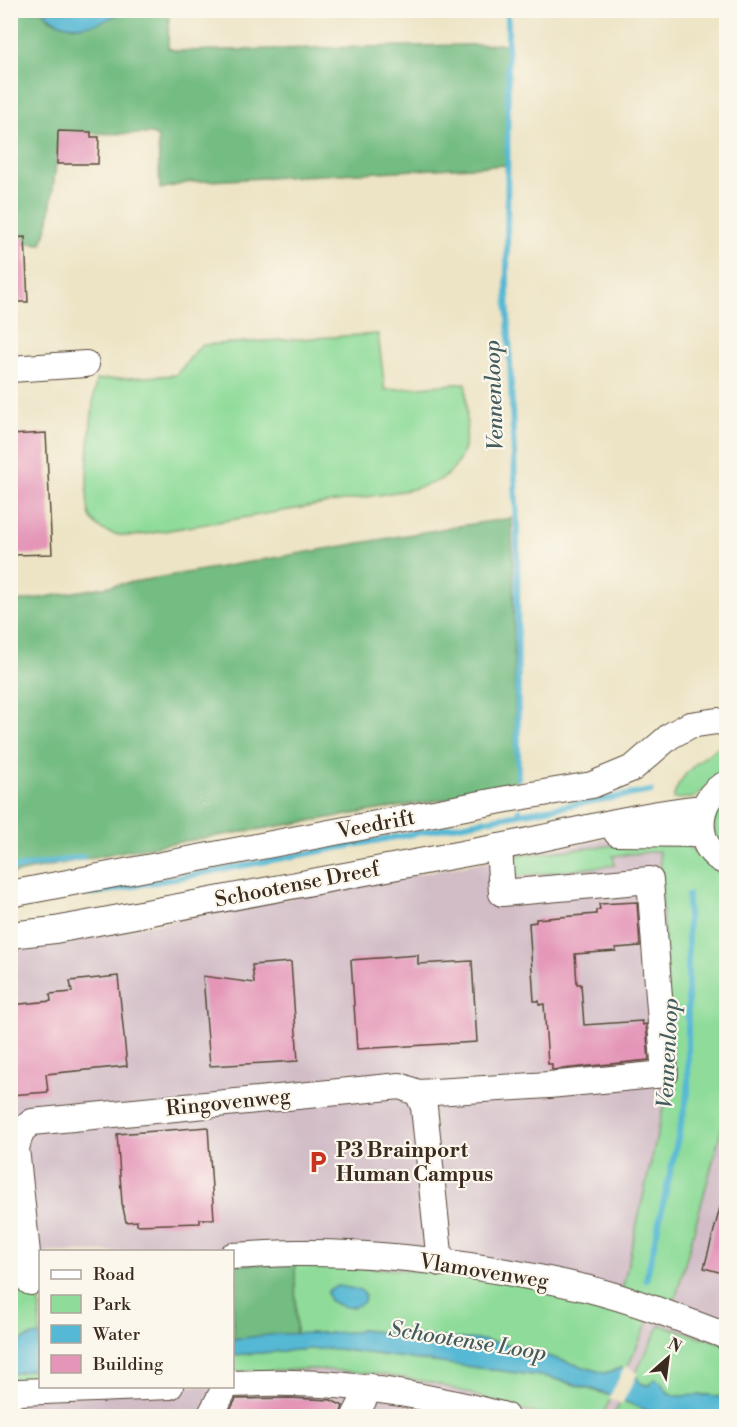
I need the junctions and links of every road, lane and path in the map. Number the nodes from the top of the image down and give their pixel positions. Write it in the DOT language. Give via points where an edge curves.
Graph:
graph roads {
  1 [pos="86,364"];
  2 [pos="10,369"];
  3 [pos="726,723"];
  4 [pos="726,784"];
  5 [pos="704,808"];
  6 [pos="584,830"];
  7 [pos="702,834"];
  8 [pos="499,847"];
  9 [pos="726,862"];
  10 [pos="10,894"];
  11 [pos="10,935"];
  12 [pos="418,1093"];
  13 [pos="234,1256"];
  14 [pos="440,1263"];
  15 [pos="27,1282"];
  16 [pos="726,1336"];
  17 [pos="234,1384"];
  18 [pos="370,1387"];
  19 [pos="120,1388"];
  20 [pos="225,1388"];
  21 [pos="10,1396"];
  22 [pos="210,1416"];
  23 [pos="355,1416"];
  24 [pos="504,1416"];
  1 -- 2 [label="street"];
  3 -- 10 [label="street, Veedrift" via="690,725 670,736 633,768 592,785"];
  4 -- 5 [label="street"];
  5 -- 6 [label="street, Schootense Dreef" via="623,819"];
  5 -- 7 [label="street"];
  6 -- 7 [label="street, Schootense Dreef"];
  6 -- 8 [label="street, Schootense Dreef"];
  7 -- 9 [label="street" via="710,849"];
  8 -- 11 [label="street, Schootense Dreef" via="56,930"];
  8 -- 12 [label="street, Ringovenweg" via="502,893 650,880 665,1074"];
  12 -- 14 [label="street" via="424,1107"];
  12 -- 15 [label="street, Ringovenweg" via="400,1086 32,1122 21,1131 16,1148"];
  13 -- 14 [label="street, Vlamovenweg" via="296,1253"];
  14 -- 16 [label="street, Vlamovenweg" via="591,1290 659,1310"];
  17 -- 18 [label="street"];
  18 -- 23 [label="street"];
  18 -- 24 [label="street"];
  19 -- 21 [label="street" via="19,1392"];
  20 -- 22 [label="street"];
}
